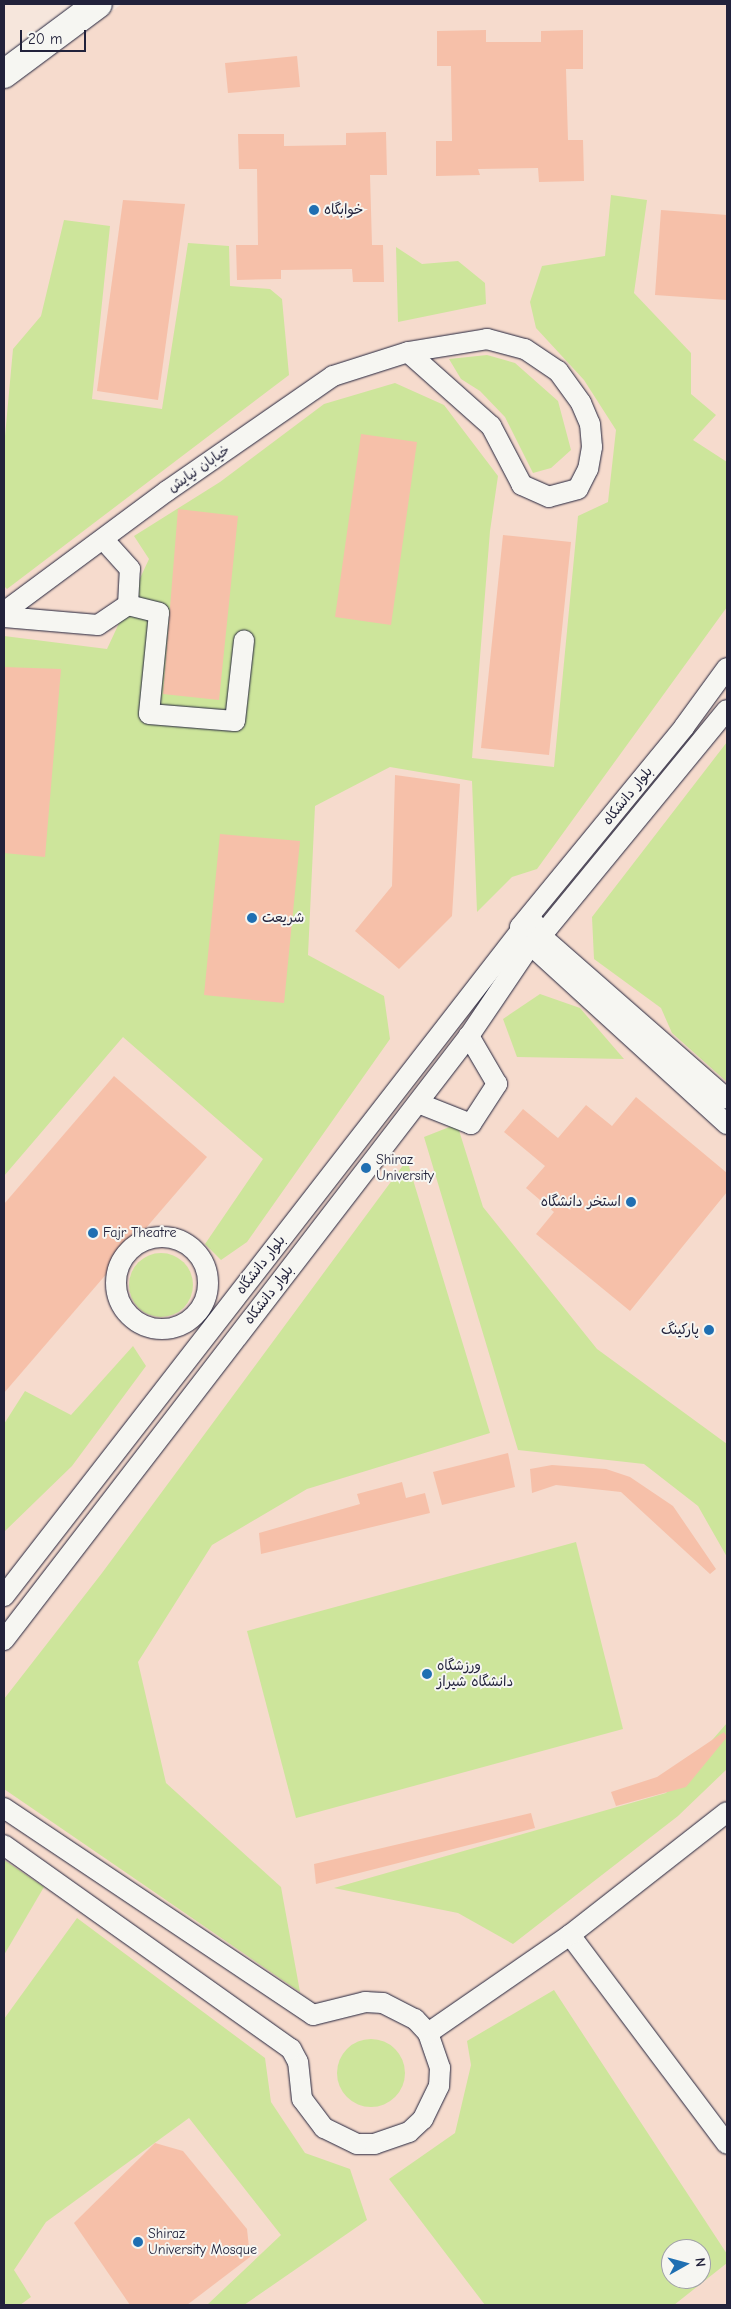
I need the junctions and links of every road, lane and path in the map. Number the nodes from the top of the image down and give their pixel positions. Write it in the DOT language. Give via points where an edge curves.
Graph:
graph roads {
  1 [pos="98,4"];
  2 [pos="4,74"];
  3 [pos="408,352"];
  4 [pos="103,539"];
  5 [pos="128,605"];
  6 [pos="4,612"];
  7 [pos="4,617"];
  8 [pos="244,641"];
  9 [pos="727,668"];
  10 [pos="727,710"];
  11 [pos="531,937"];
  12 [pos="602,1000"];
  13 [pos="469,1036"];
  14 [pos="727,1099"];
  15 [pos="418,1103"];
  16 [pos="727,1124"];
  17 [pos="132,1319"];
  18 [pos="4,1596"];
  19 [pos="4,1640"];
  20 [pos="4,1808"];
  21 [pos="727,1812"];
  22 [pos="4,1845"];
  23 [pos="570,1935"];
  24 [pos="428,2033"];
  25 [pos="727,2144"];
  1 -- 2 [label="street"];
  3 -- 3 [label="street, خیابان نیایش" via="491,426 522,484 549,497 578,489 588,469 592,447 590,424 581,403 558,372 525,349 486,339"];
  3 -- 4 [label="street, خیابان نیایش" via="333,376"];
  4 -- 5 [label="street" via="130,569"];
  4 -- 6 [label="street, خیابان نیایش"];
  5 -- 7 [label="street" via="98,625"];
  5 -- 8 [label="street" via="159,613 149,714 235,721"];
  9 -- 11 [label="street, بلوار دانشکاه"];
  10 -- 11 [label="street, بلوار دانشکاه"];
  11 -- 12 [label="street"];
  11 -- 13 [label="street, بلوار دانشکاه"];
  11 -- 18 [label="street, بلوار دانشگاه"];
  12 -- 14 [label="street"];
  12 -- 16 [label="street"];
  13 -- 15 [label="street, بلوار دانشکاه"];
  13 -- 15 [label="street" via="497,1084 471,1124"];
  15 -- 19 [label="street, بلوار دانشکاه"];
  17 -- 17 [label="street" via="144,1326 166,1329 186,1323 197,1314 208,1284 206,1268 186,1243 154,1237 139,1242 126,1253 119,1266 116,1287 122,1308"];
  20 -- 24 [label="street" via="313,2015 364,2002 383,2003 415,2019"];
  21 -- 23 [label="street"];
  22 -- 24 [label="street" via="291,2049 298,2062 302,2099 311,2115 339,2138 375,2144 409,2132 433,2104 440,2068"];
  23 -- 24 [label="street"];
  23 -- 25 [label="street"];
}
